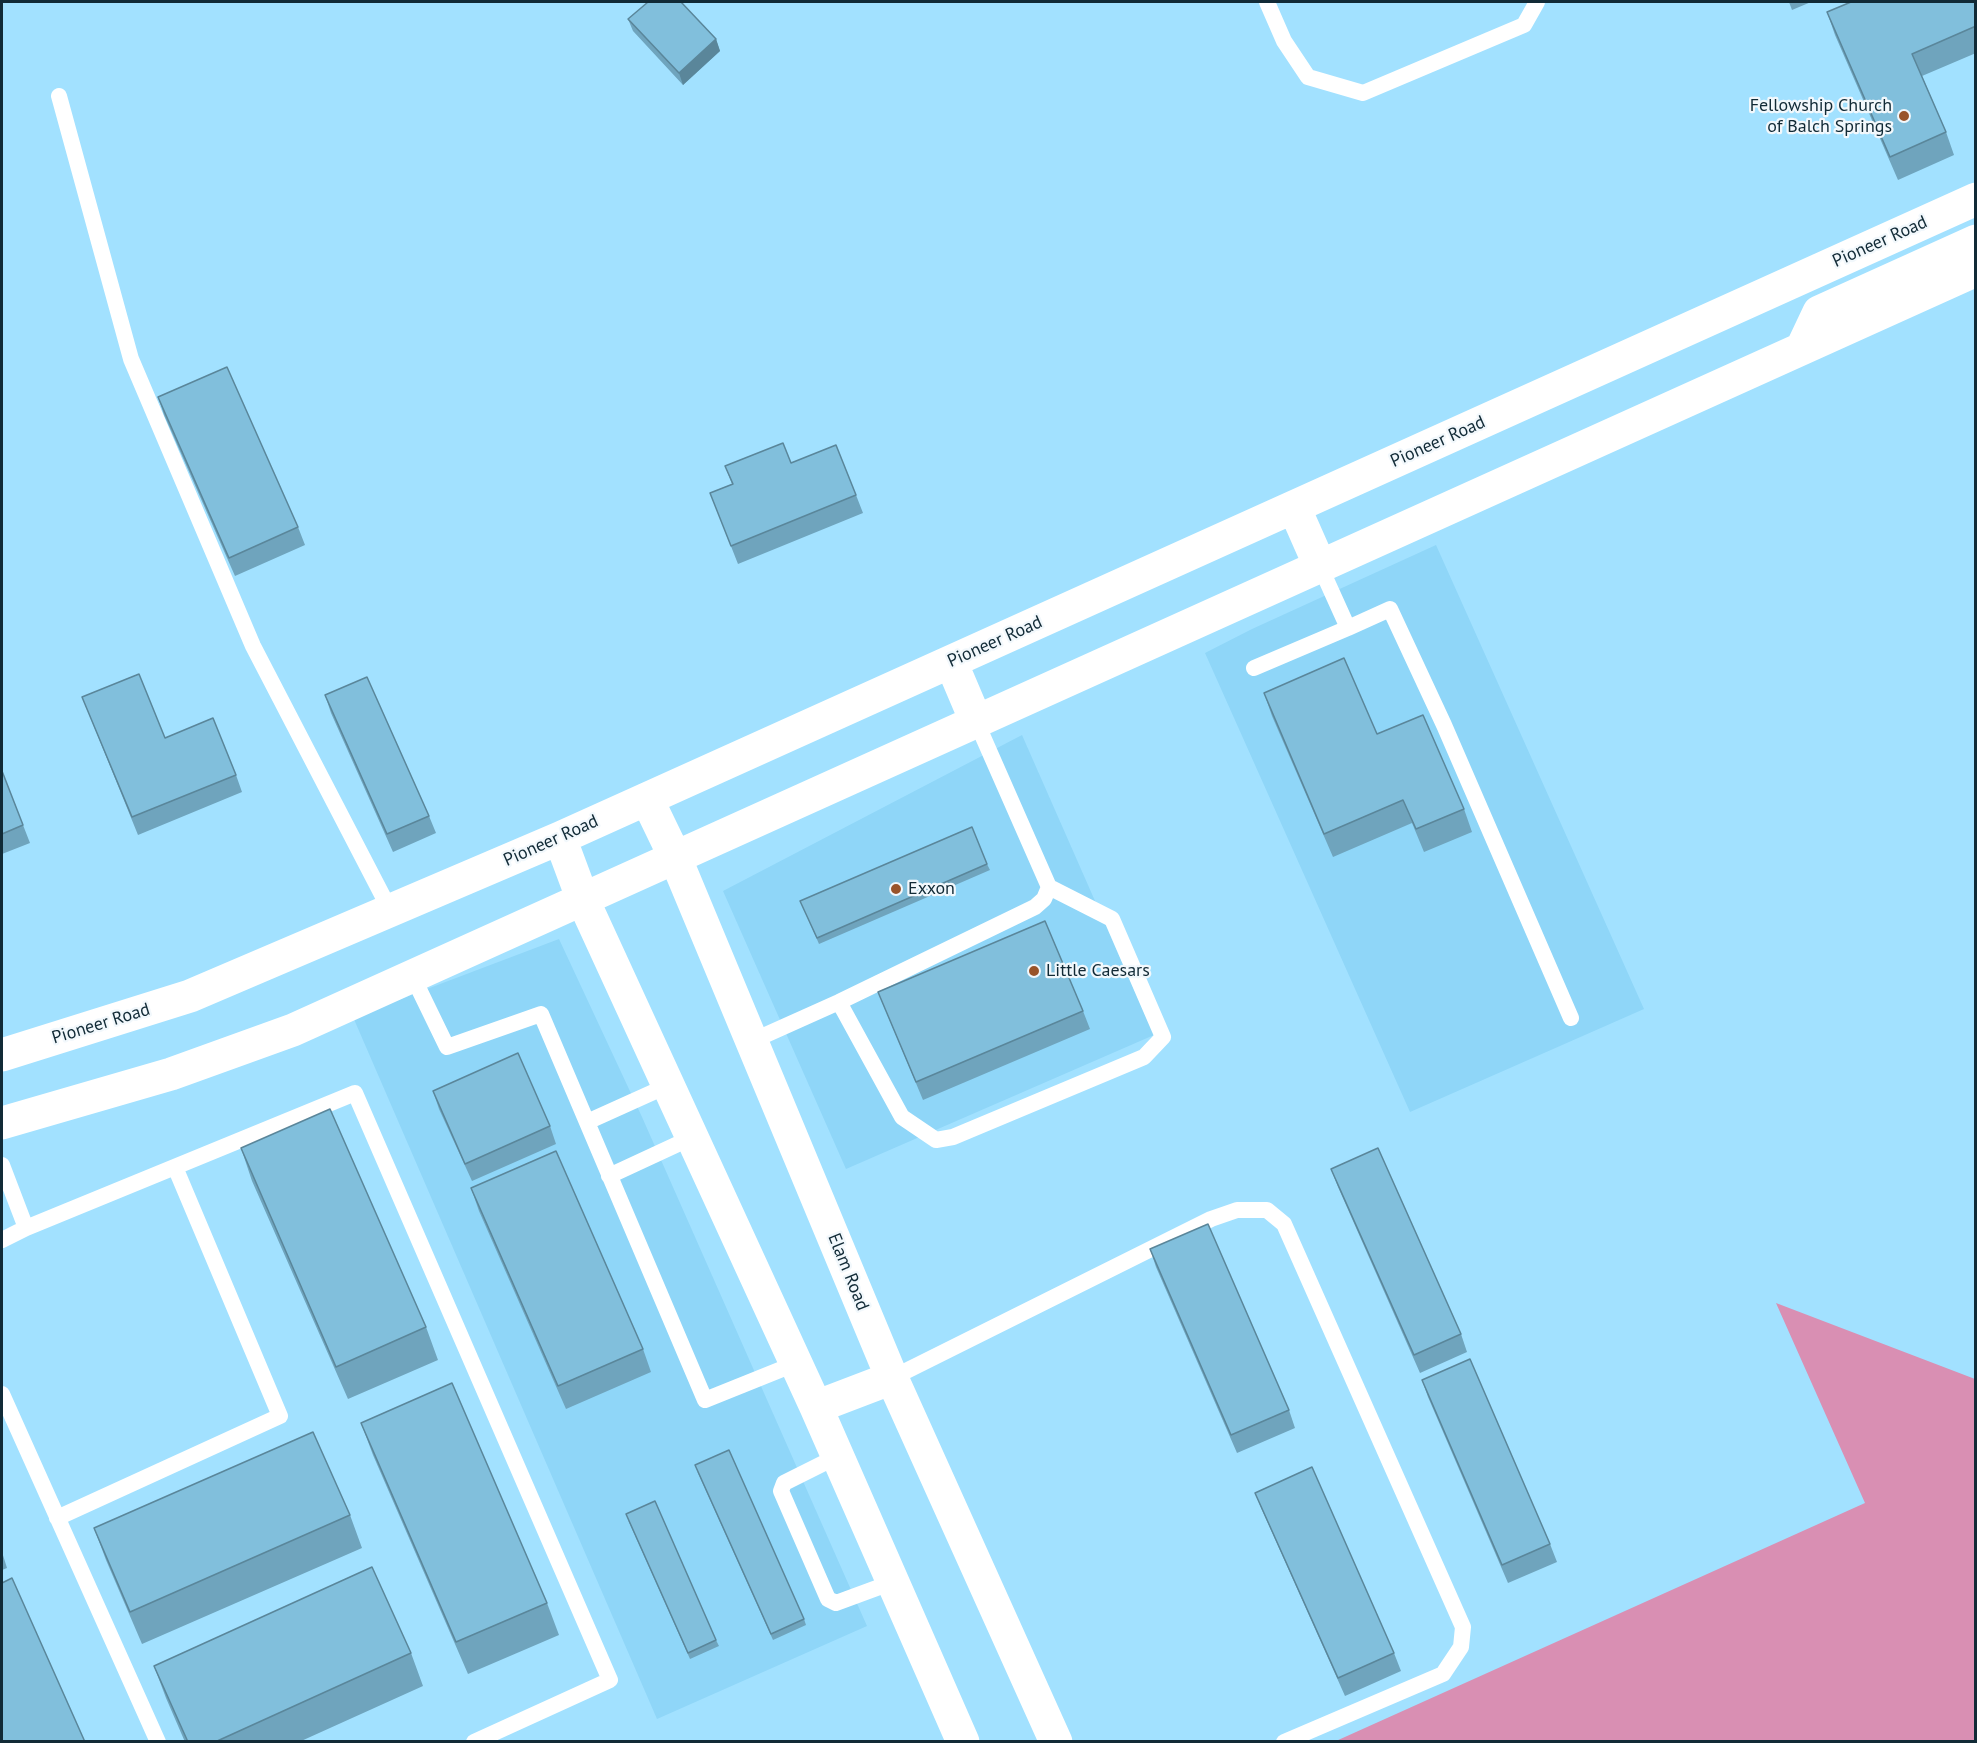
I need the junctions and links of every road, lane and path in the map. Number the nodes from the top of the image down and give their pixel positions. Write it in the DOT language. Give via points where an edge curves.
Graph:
graph roads {
  1 [pos="1267,2"];
  2 [pos="1537,2"];
  3 [pos="59,96"];
  4 [pos="1976,199"];
  5 [pos="1976,241"];
  6 [pos="1976,270"];
  7 [pos="1802,348"];
  8 [pos="1294,507"];
  9 [pos="1320,566"];
  10 [pos="1348,628"];
  11 [pos="951,662"];
  12 [pos="1254,669"];
  13 [pos="976,721"];
  14 [pos="647,799"];
  15 [pos="560,838"];
  16 [pos="675,857"];
  17 [pos="1048,887"];
  18 [pos="583,900"];
  19 [pos="390,910"];
  20 [pos="413,977"];
  21 [pos="839,1002"];
  22 [pos="1571,1018"];
  23 [pos="753,1041"];
  24 [pos="2,1055"];
  25 [pos="669,1085"];
  26 [pos="587,1122"];
  27 [pos="2,1123"];
  28 [pos="693,1137"];
  29 [pos="2,1165"];
  30 [pos="175,1167"];
  31 [pos="609,1176"];
  32 [pos="26,1228"];
  33 [pos="2,1240"];
  34 [pos="796,1364"];
  35 [pos="892,1378"];
  36 [pos="2,1394"];
  37 [pos="816,1407"];
  38 [pos="838,1456"];
  39 [pos="57,1518"];
  40 [pos="893,1582"];
  41 [pos="158,1742"];
  42 [pos="474,1742"];
  43 [pos="963,1742"];
  44 [pos="1056,1742"];
  45 [pos="1284,1742"];
  1 -- 2 [label="lane" via="1284,41 1308,77 1363,93 1524,25"];
  3 -- 19 [label="lane" via="130,359 253,646"];
  4 -- 8 [label="main road, Pioneer Road"];
  5 -- 7 [label="main road" via="1819,312"];
  6 -- 7 [label="main road"];
  7 -- 9 [label="main road"];
  8 -- 9 [label="main road"];
  8 -- 11 [label="main road, Pioneer Road"];
  9 -- 10 [label="lane"];
  9 -- 13 [label="main road"];
  10 -- 12 [label="lane"];
  10 -- 22 [label="lane" via="1390,609"];
  11 -- 13 [label="main road"];
  11 -- 14 [label="main road, Pioneer Road"];
  13 -- 16 [label="main road"];
  13 -- 17 [label="lane"];
  14 -- 15 [label="main road, Pioneer Road"];
  14 -- 16 [label="main road, Elam Road"];
  15 -- 18 [label="main road"];
  15 -- 19 [label="main road, Pioneer Road"];
  16 -- 18 [label="main road"];
  16 -- 23 [label="main road, Elam Road"];
  17 -- 21 [label="lane" via="1044,899 1035,907"];
  17 -- 21 [label="lane" via="1112,920 1163,1037 1144,1057 953,1137 936,1140 902,1117"];
  18 -- 20 [label="main road"];
  18 -- 25 [label="main road"];
  19 -- 24 [label="main road, Pioneer Road" via="190,996"];
  20 -- 26 [label="lane" via="447,1047 541,1014"];
  20 -- 27 [label="main road" via="293,1030 193,1066"];
  21 -- 23 [label="lane"];
  23 -- 35 [label="main road, Elam Road"];
  25 -- 26 [label="lane"];
  25 -- 28 [label="main road"];
  26 -- 31 [label="lane"];
  28 -- 31 [label="lane"];
  28 -- 34 [label="main road"];
  29 -- 32 [label="lane"];
  30 -- 32 [label="lane"];
  30 -- 39 [label="lane" via="280,1416"];
  30 -- 42 [label="lane" via="355,1093 610,1680"];
  31 -- 34 [label="lane" via="705,1400"];
  32 -- 33 [label="lane"];
  34 -- 37 [label="main road"];
  35 -- 37 [label="main road"];
  35 -- 44 [label="main road, Elam Road"];
  35 -- 45 [label="lane" via="1211,1220 1237,1210 1267,1210 1284,1224 1463,1627 1461,1647 1443,1674"];
  36 -- 39 [label="lane"];
  37 -- 38 [label="main road"];
  38 -- 40 [label="main road"];
  38 -- 40 [label="lane" via="784,1483 781,1491 823,1589 828,1599 836,1603"];
  39 -- 41 [label="lane"];
  40 -- 43 [label="main road"];
}
